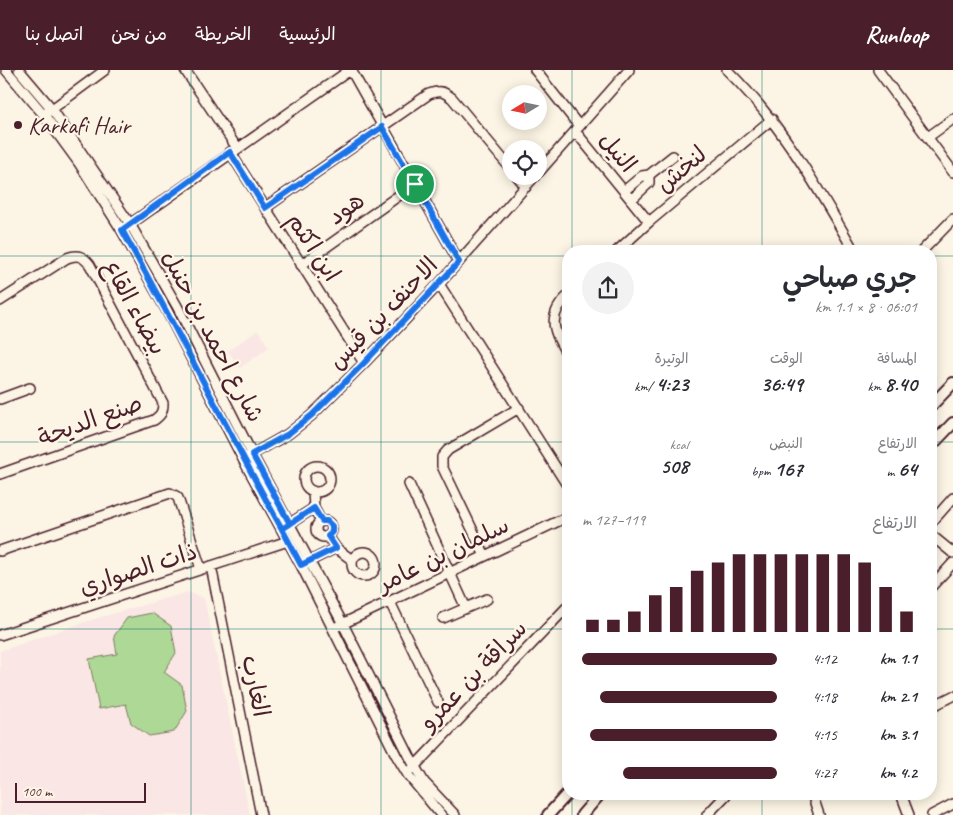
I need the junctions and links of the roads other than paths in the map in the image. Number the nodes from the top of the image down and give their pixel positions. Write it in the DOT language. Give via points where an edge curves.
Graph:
graph roads {
  1 [pos="6,70"];
  2 [pos="19,70"];
  3 [pos="105,70"];
  4 [pos="185,70"];
  5 [pos="350,70"];
  6 [pos="535,70"];
  7 [pos="878,70"];
  8 [pos="625,71"];
  9 [pos="732,72"];
  10 [pos="94,73"];
  11 [pos="48,112"];
  12 [pos="772,119"];
  13 [pos="953,119"];
  14 [pos="382,127"];
  15 [pos="577,128"];
  16 [pos="928,138"];
  17 [pos="233,150"];
  18 [pos="673,156"];
  19 [pos="502,158"];
  20 [pos="547,163"];
  21 [pos="953,172"];
  22 [pos="649,175"];
  23 [pos="415,184"];
  24 [pos="526,186"];
  25 [pos="624,191"];
  26 [pos="631,200"];
  27 [pos="265,208"];
  28 [pos="953,219"];
  29 [pos="649,222"];
  30 [pos="130,224"];
  31 [pos="122,230"];
  32 [pos="624,245"];
  33 [pos="851,245"];
  34 [pos="928,245"];
  35 [pos="459,262"];
  36 [pos="301,265"];
  37 [pos="438,284"];
  38 [pos="0,301"];
  39 [pos="562,304"];
  40 [pos="562,344"];
  41 [pos="364,363"];
  42 [pos="953,383"];
  43 [pos="30,388"];
  44 [pos="0,399"];
  45 [pos="937,400"];
  46 [pos="519,408"];
  47 [pos="163,411"];
  48 [pos="953,423"];
  49 [pos="937,440"];
  50 [pos="252,454"];
  51 [pos="243,459"];
  52 [pos="0,474"];
  53 [pos="562,477"];
  54 [pos="409,484"];
  55 [pos="314,491"];
  56 [pos="953,498"];
  57 [pos="314,508"];
  58 [pos="937,517"];
  59 [pos="562,519"];
  60 [pos="286,526"];
  61 [pos="937,540"];
  62 [pos="288,542"];
  63 [pos="336,548"];
  64 [pos="0,551"];
  65 [pos="953,553"];
  66 [pos="484,556"];
  67 [pos="352,560"];
  68 [pos="306,563"];
  69 [pos="953,563"];
  70 [pos="211,566"];
  71 [pos="201,569"];
  72 [pos="451,572"];
  73 [pos="937,580"];
  74 [pos="487,599"];
  75 [pos="390,602"];
  76 [pos="466,608"];
  77 [pos="562,612"];
  78 [pos="443,618"];
  79 [pos="343,624"];
  80 [pos="334,629"];
  81 [pos="0,635"];
  82 [pos="953,696"];
  83 [pos="438,702"];
  84 [pos="937,704"];
  85 [pos="414,765"];
  86 [pos="408,775"];
  87 [pos="562,800"];
  88 [pos="595,800"];
  89 [pos="721,800"];
  90 [pos="814,800"];
  91 [pos="903,800"];
  92 [pos="953,804"];
  93 [pos="439,814"];
  94 [pos="261,815"];
  95 [pos="455,815"];
  96 [pos="548,815"];
  97 [pos="582,815"];
  98 [pos="707,815"];
  99 [pos="819,815"];
  100 [pos="908,815"];
  101 [pos="932,815"];
  1 -- 11 [label="street, شارع احمد بن حنبل"];
  2 -- 11 [label="street, شارع احمد بن حنبل"];
  3 -- 10 [label="street"];
  4 -- 17 [label="street, ابن اكثم"];
  5 -- 14 [label="street"];
  5 -- 17 [label="street"];
  6 -- 15 [label="street, النيل"];
  7 -- 16 [label="street"];
  8 -- 15 [label="street"];
  9 -- 12 [label="street"];
  10 -- 11 [label="street"];
  11 -- 30 [label="street, شارع احمد بن حنبل"];
  11 -- 31 [label="street, شارع احمد بن حنبل"];
  12 -- 29 [label="street, لنخش"];
  12 -- 33 [label="street" via="813,180"];
  13 -- 16 [label="street"];
  14 -- 19 [label="street" via="429,94 437,90 445,92"];
  14 -- 23 [label="street"];
  14 -- 27 [label="street"];
  15 -- 20 [label="street"];
  15 -- 25 [label="street, النيل"];
  16 -- 21 [label="street"];
  17 -- 27 [label="street, ابن اكثم"];
  17 -- 30 [label="street"];
  18 -- 22 [label="street"];
  22 -- 25 [label="street" via="642,176"];
  22 -- 26 [label="street" via="648,183"];
  23 -- 35 [label="street"];
  23 -- 36 [label="street, هود"];
  24 -- 35 [label="street, الاحنف بن قيس"];
  25 -- 26 [label="street, النيل"];
  26 -- 29 [label="street, النيل"];
  27 -- 36 [label="street, ابن اكثم"];
  28 -- 34 [label="street"];
  29 -- 32 [label="street, لنخش"];
  30 -- 31 [label="street"];
  30 -- 50 [label="street, شارع احمد بن حنبل" via="177,306"];
  31 -- 51 [label="street, شارع احمد بن حنبل"];
  35 -- 37 [label="street, الاحنف بن قيس"];
  36 -- 41 [label="street, ابن اكثم"];
  37 -- 41 [label="street, الاحنف بن قيس"];
  37 -- 46 [label="street"];
  38 -- 47 [label="street, بيضاء القاع" via="68,258 80,256 86,259 160,395"];
  39 -- 40 [label="street" via="553,322"];
  41 -- 50 [label="street, الاحنف بن قيس" via="300,425"];
  42 -- 45 [label="main road"];
  43 -- 44 [label="street"];
  46 -- 53 [label="street"];
  46 -- 66 [label="street" via="448,450 442,457 442,466"];
  47 -- 52 [label="street, صنع الديحة" via="154,420"];
  48 -- 49 [label="main road"];
  50 -- 51 [label="street, الاحنف بن قيس"];
  50 -- 60 [label="street, شارع احمد بن حنبل"];
  51 -- 60 [label="street, شارع احمد بن حنبل"];
  54 -- 72 [label="street"];
  55 -- 57 [label="street"];
  56 -- 58 [label="street"];
  57 -- 60 [label="street"];
  57 -- 63 [label="street" via="322,521 332,526 328,536"];
  59 -- 66 [label="street, سلمان بن عامر"];
  60 -- 62 [label="street, شارع احمد بن حنبل"];
  60 -- 68 [label="street, شارع احمد بن حنبل"];
  61 -- 65 [label="street"];
  62 -- 68 [label="street, شارع احمد بن حنبل"];
  62 -- 70 [label="street, ذات الصواري"];
  63 -- 67 [label="street"];
  63 -- 68 [label="street"];
  64 -- 71 [label="street" via="170,493 178,498"];
  66 -- 72 [label="street, سلمان بن عامر"];
  68 -- 79 [label="street, شارع احمد بن حنبل"];
  68 -- 80 [label="street, شارع احمد بن حنبل"];
  69 -- 73 [label="street"];
  70 -- 71 [label="street, ذات الصواري"];
  70 -- 94 [label="street, الغارب"];
  71 -- 81 [label="street, ذات الصواري"];
  72 -- 75 [label="street, سلمان بن عامر"];
  72 -- 76 [label="street"];
  74 -- 76 [label="street"];
  75 -- 79 [label="street, سلمان بن عامر"];
  75 -- 83 [label="street"];
  76 -- 78 [label="street"];
  77 -- 85 [label="street, سراقة بن عمرو"];
  79 -- 80 [label="street, سلمان بن عامر"];
  79 -- 85 [label="street, شارع احمد بن حنبل"];
  80 -- 86 [label="street, شارع احمد بن حنبل"];
  82 -- 84 [label="street"];
  85 -- 86 [label="street, سراقة بن عمرو"];
  85 -- 95 [label="street, شارع احمد بن حنبل" via="424,782"];
  86 -- 93 [label="street, شارع احمد بن حنبل"];
  87 -- 96 [label="main road"];
  88 -- 97 [label="main road"];
  89 -- 98 [label="street"];
  90 -- 99 [label="street"];
  91 -- 100 [label="street"];
  92 -- 101 [label="street"];
}
